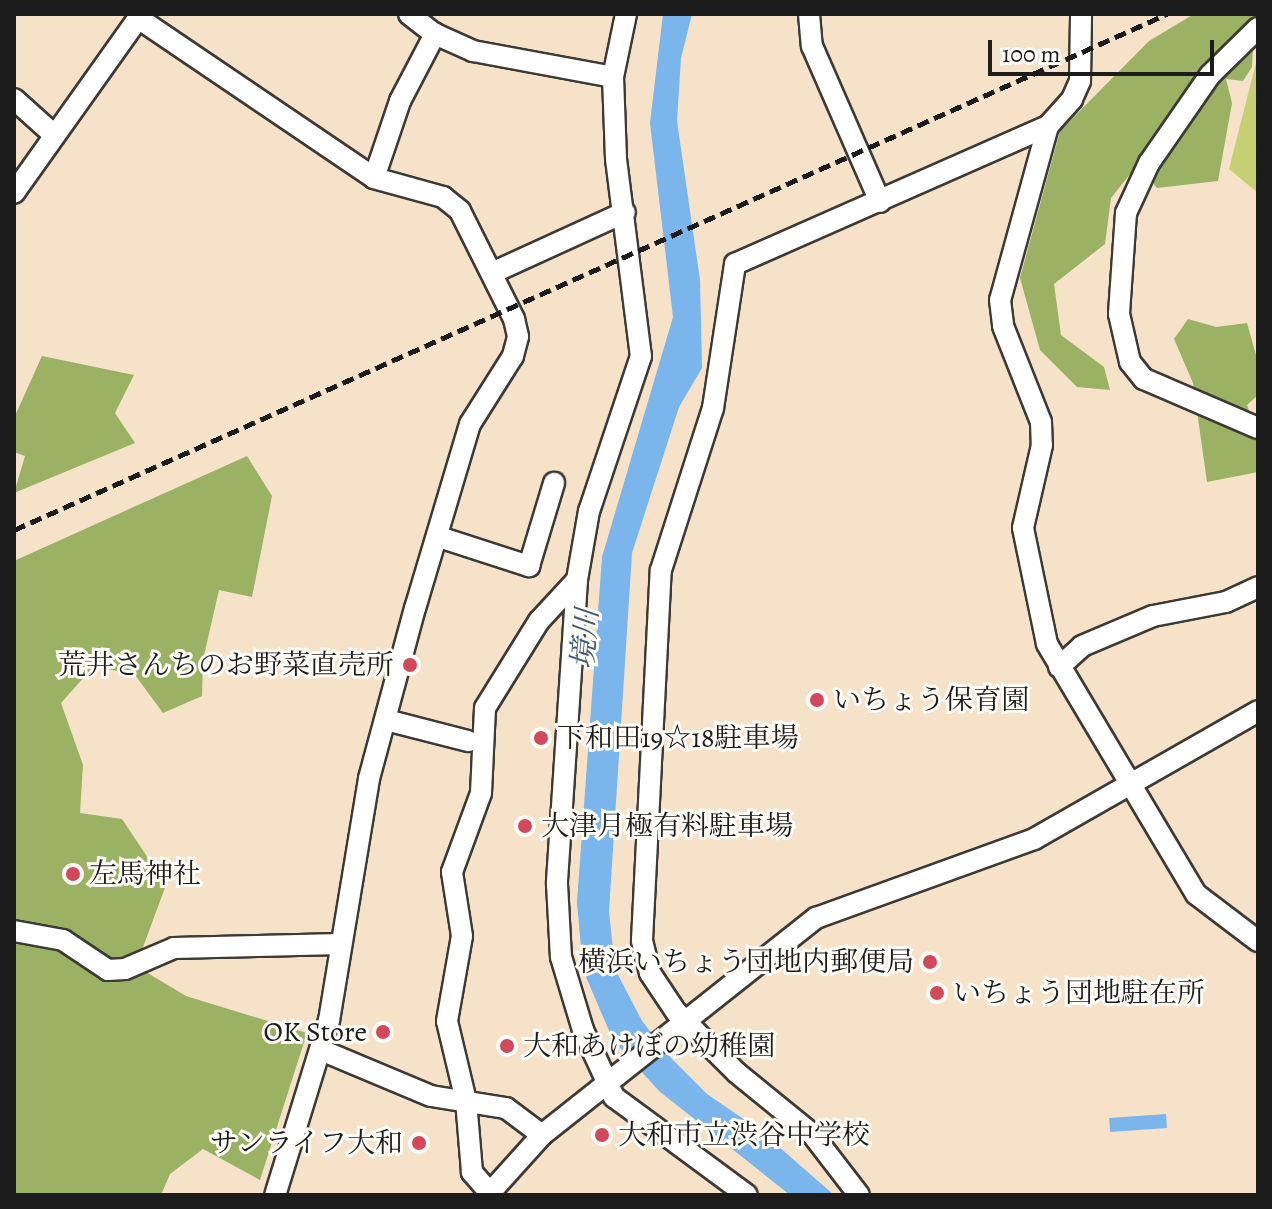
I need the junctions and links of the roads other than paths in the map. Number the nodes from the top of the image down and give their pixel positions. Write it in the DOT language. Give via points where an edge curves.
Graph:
graph roads {
  1 [pos="409,14"];
  2 [pos="626,14"];
  3 [pos="809,14"];
  4 [pos="1081,14"];
  5 [pos="139,16"];
  6 [pos="1258,28"];
  7 [pos="435,34"];
  8 [pos="613,77"];
  9 [pos="14,99"];
  10 [pos="1048,126"];
  11 [pos="53,134"];
  12 [pos="374,178"];
  13 [pos="14,193"];
  14 [pos="880,202"];
  15 [pos="625,212"];
  16 [pos="492,273"];
  17 [pos="1258,428"];
  18 [pos="554,483"];
  19 [pos="439,537"];
  20 [pos="577,580"];
  21 [pos="1258,587"];
  22 [pos="1059,667"];
  23 [pos="1258,711"];
  24 [pos="386,720"];
  25 [pos="468,741"];
  26 [pos="1126,783"];
  27 [pos="14,931"];
  28 [pos="1258,941"];
  29 [pos="340,944"];
  30 [pos="678,1026"];
  31 [pos="321,1050"];
  32 [pos="613,1077"];
  33 [pos="466,1101"];
  34 [pos="542,1135"];
  35 [pos="489,1194"];
  36 [pos="275,1195"];
  37 [pos="747,1195"];
  38 [pos="859,1195"];
  1 -- 7 [label="street"];
  2 -- 8 [label="street"];
  3 -- 14 [label="street" via="812,46"];
  4 -- 10 [label="street" via="1080,81"];
  5 -- 11 [label="street"];
  5 -- 12 [label="street"];
  6 -- 17 [label="street" via="1210,75 1149,163 1126,213 1119,314 1130,362 1144,379"];
  7 -- 8 [label="street" via="473,51"];
  7 -- 12 [label="street" via="400,101"];
  8 -- 15 [label="street" via="616,159"];
  9 -- 11 [label="street"];
  10 -- 14 [label="street"];
  10 -- 22 [label="street" via="1000,300 1003,326 1041,422 1042,445 1023,528 1047,644"];
  11 -- 13 [label="street"];
  12 -- 16 [label="street" via="443,197 471,226"];
  14 -- 30 [label="street" via="735,264 713,408 661,570 641,925 650,973"];
  15 -- 16 [label="street"];
  15 -- 20 [label="street" via="641,356 589,511"];
  16 -- 19 [label="street" via="518,337 513,356 470,424"];
  18 -- 19 [label="street" via="529,566"];
  19 -- 24 [label="street"];
  20 -- 32 [label="street" via="557,920 570,995"];
  20 -- 33 [label="street" via="539,621 485,708 481,793 452,872 462,936 447,1021"];
  21 -- 22 [label="street" via="1226,602 1153,616 1082,646"];
  22 -- 26 [label="street"];
  23 -- 26 [label="street"];
  24 -- 25 [label="street"];
  24 -- 29 [label="street" via="363,809"];
  26 -- 28 [label="street" via="1196,894"];
  26 -- 30 [label="street" via="1034,839 816,918"];
  27 -- 29 [label="street" via="63,940 108,970 125,969 174,948"];
  29 -- 31 [label="street"];
  30 -- 32 [label="street"];
  30 -- 38 [label="street" via="812,1134"];
  31 -- 33 [label="street" via="431,1096"];
  31 -- 36 [label="street"];
  32 -- 34 [label="street"];
  32 -- 37 [label="street" via="614,1097"];
  33 -- 34 [label="street" via="506,1108"];
  33 -- 35 [label="street" via="472,1172"];
  34 -- 35 [label="street"];
}
